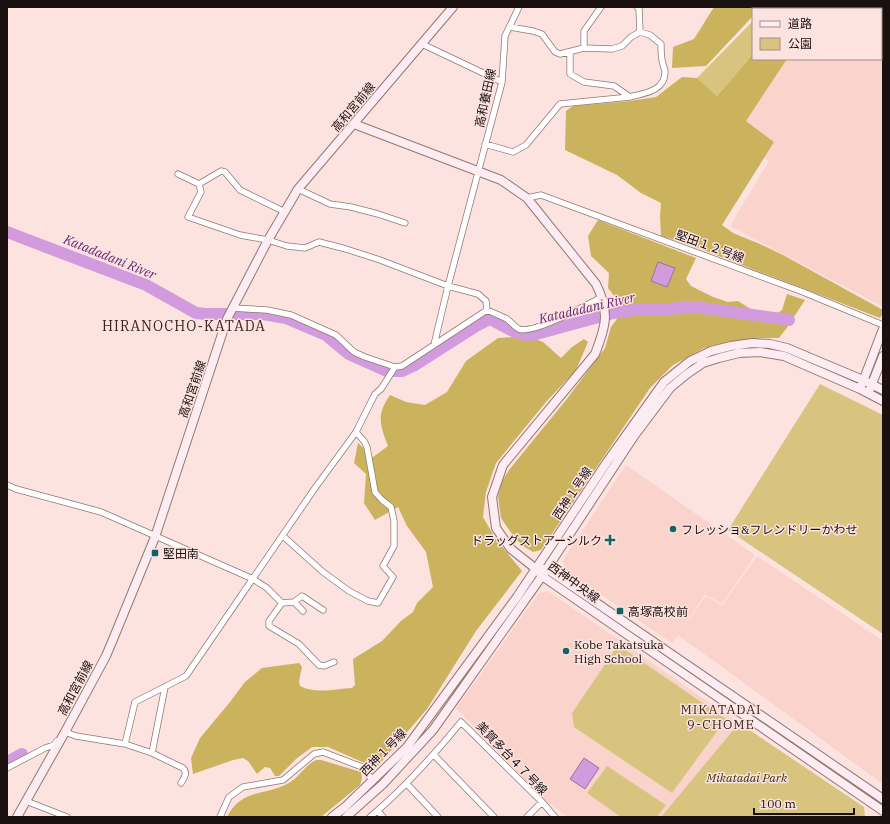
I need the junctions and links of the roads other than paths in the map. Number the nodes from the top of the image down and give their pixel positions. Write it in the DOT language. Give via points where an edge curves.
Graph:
graph roads {
  1 [pos="453,7"];
  2 [pos="519,7"];
  3 [pos="601,7"];
  4 [pos="637,7"];
  5 [pos="510,27"];
  6 [pos="640,32"];
  7 [pos="422,44"];
  8 [pos="584,48"];
  9 [pos="570,52"];
  10 [pos="502,82"];
  11 [pos="630,97"];
  12 [pos="354,124"];
  13 [pos="485,144"];
  14 [pos="478,171"];
  15 [pos="178,174"];
  16 [pos="199,184"];
  17 [pos="298,189"];
  18 [pos="527,198"];
  19 [pos="285,212"];
  20 [pos="405,223"];
  21 [pos="268,240"];
  22 [pos="448,286"];
  23 [pos="602,297"];
  24 [pos="487,310"];
  25 [pos="231,312"];
  26 [pos="883,325"];
  27 [pos="883,329"];
  28 [pos="434,345"];
  29 [pos="883,356"];
  30 [pos="394,370"];
  31 [pos="863,380"];
  32 [pos="872,384"];
  33 [pos="860,389"];
  34 [pos="883,390"];
  35 [pos="868,394"];
  36 [pos="883,401"];
  37 [pos="356,432"];
  38 [pos="7,485"];
  39 [pos="155,535"];
  40 [pos="283,536"];
  41 [pos="536,569"];
  42 [pos="544,572"];
  43 [pos="253,580"];
  44 [pos="294,602"];
  45 [pos="282,603"];
  46 [pos="303,610"];
  47 [pos="323,610"];
  48 [pos="334,662"];
  49 [pos="165,687"];
  50 [pos="65,732"];
  51 [pos="125,744"];
  52 [pos="152,753"];
  53 [pos="434,755"];
  54 [pos="7,768"];
  55 [pos="373,781"];
  56 [pos="181,783"];
  57 [pos="407,784"];
  58 [pos="883,799"];
  59 [pos="26,801"];
  60 [pos="542,802"];
  61 [pos="882,808"];
  62 [pos="378,811"];
  63 [pos="17,817"];
  64 [pos="67,817"];
  65 [pos="220,817"];
  66 [pos="332,817"];
  67 [pos="346,817"];
  68 [pos="370,817"];
  69 [pos="383,817"];
  70 [pos="438,817"];
  71 [pos="494,817"];
  72 [pos="527,817"];
  73 [pos="555,817"];
  74 [pos="875,817"];
  1 -- 7 [label="street, 高和宮前線"];
  2 -- 5 [label="street, 高和養田線"];
  3 -- 8 [label="street" via="584,31"];
  4 -- 6 [label="street"];
  5 -- 9 [label="street" via="533,30 542,34 555,52"];
  5 -- 10 [label="street, 高和養田線" via="505,36"];
  6 -- 8 [label="street" via="622,46 612,49"];
  6 -- 11 [label="street" via="650,35 661,44 665,71 660,86"];
  7 -- 10 [label="street"];
  7 -- 12 [label="street, 高和宮前線"];
  8 -- 9 [label="street"];
  9 -- 11 [label="street" via="570,74 584,82 614,86"];
  10 -- 13 [label="street, 高和養田線"];
  11 -- 13 [label="street" via="560,104 526,145 513,152"];
  12 -- 14 [label="street"];
  12 -- 17 [label="street, 高和宮前線"];
  13 -- 14 [label="street, 高和養田線"];
  14 -- 18 [label="street" via="501,180"];
  14 -- 22 [label="street, 高和養田線"];
  15 -- 16 [label="street"];
  16 -- 19 [label="street" via="221,171 226,172 240,190"];
  16 -- 21 [label="street" via="200,192 188,217 240,235"];
  17 -- 19 [label="street, 高和宮前線"];
  17 -- 20 [label="street" via="330,204 351,206"];
  18 -- 23 [label="street" via="596,284"];
  18 -- 26 [label="street, 堅田１２号線" via="541,195 803,292"];
  19 -- 21 [label="street, 高和宮前線"];
  21 -- 22 [label="street" via="286,246 305,248 319,242 380,260"];
  21 -- 25 [label="street, 高和宮前線"];
  22 -- 24 [label="street" via="478,294 486,301"];
  22 -- 28 [label="street, 高和養田線"];
  23 -- 24 [label="street" via="574,312 528,330 520,329"];
  23 -- 41 [label="street" via="605,308 603,333 595,354 503,465 492,497 496,528 511,549"];
  24 -- 28 [label="street"];
  25 -- 30 [label="street" via="267,310 291,315 336,335 354,352"];
  25 -- 39 [label="street, 高和宮前線"];
  27 -- 31 [label="street"];
  28 -- 30 [label="street"];
  29 -- 32 [label="street"];
  30 -- 37 [label="street" via="375,394"];
  31 -- 32 [label="street, 西神１号線"];
  31 -- 33 [label="street"];
  31 -- 41 [label="street, 西神１号線" via="787,348 770,344 731,346 711,351 690,361 664,382"];
  32 -- 34 [label="street, 西神１号線"];
  32 -- 35 [label="street"];
  33 -- 35 [label="street, 西神１号線"];
  33 -- 42 [label="street, 西神１号線" via="784,356 760,352 739,353 703,363 670,388 634,436"];
  35 -- 36 [label="street, 西神１号線"];
  37 -- 40 [label="street"];
  37 -- 40 [label="street" via="367,447 375,492 391,506 394,521 394,546 383,566 393,577 378,603 349,592"];
  38 -- 39 [label="street" via="100,512"];
  39 -- 43 [label="street"];
  39 -- 50 [label="street, 高和宮前線" via="106,656"];
  40 -- 43 [label="street"];
  41 -- 42 [label="street, 西神中央線"];
  41 -- 55 [label="street, 西神１号線" via="407,747"];
  42 -- 58 [label="street, 西神中央線"];
  42 -- 61 [label="street, 西神中央線"];
  42 -- 67 [label="street, 西神１号線" via="434,730 383,784"];
  43 -- 45 [label="street" via="267,588"];
  43 -- 49 [label="street" via="186,676"];
  44 -- 45 [label="street"];
  44 -- 46 [label="street"];
  44 -- 47 [label="street" via="302,596"];
  45 -- 48 [label="street" via="268,621 269,626 293,640 319,665"];
  49 -- 51 [label="street" via="135,702"];
  49 -- 52 [label="street"];
  50 -- 51 [label="street"];
  50 -- 54 [label="street" via="54,745"];
  50 -- 59 [label="street, 高和宮前線"];
  51 -- 52 [label="street"];
  52 -- 56 [label="street" via="186,771"];
  53 -- 57 [label="street, 美賀多台４７号線"];
  53 -- 60 [label="street, 美賀多台４７号線" via="461,722"];
  53 -- 71 [label="street"];
  55 -- 65 [label="street" via="362,767 323,752 314,754 283,780 243,787 229,797"];
  55 -- 66 [label="street, 西神１号線"];
  57 -- 62 [label="street, 美賀多台４７号線"];
  57 -- 70 [label="street"];
  59 -- 63 [label="street, 高和宮前線"];
  59 -- 64 [label="street"];
  60 -- 72 [label="street, 美賀多台４７号線"];
  60 -- 73 [label="street"];
  61 -- 74 [label="street"];
  62 -- 68 [label="street, 美賀多台４７号線"];
  62 -- 69 [label="street"];
}
